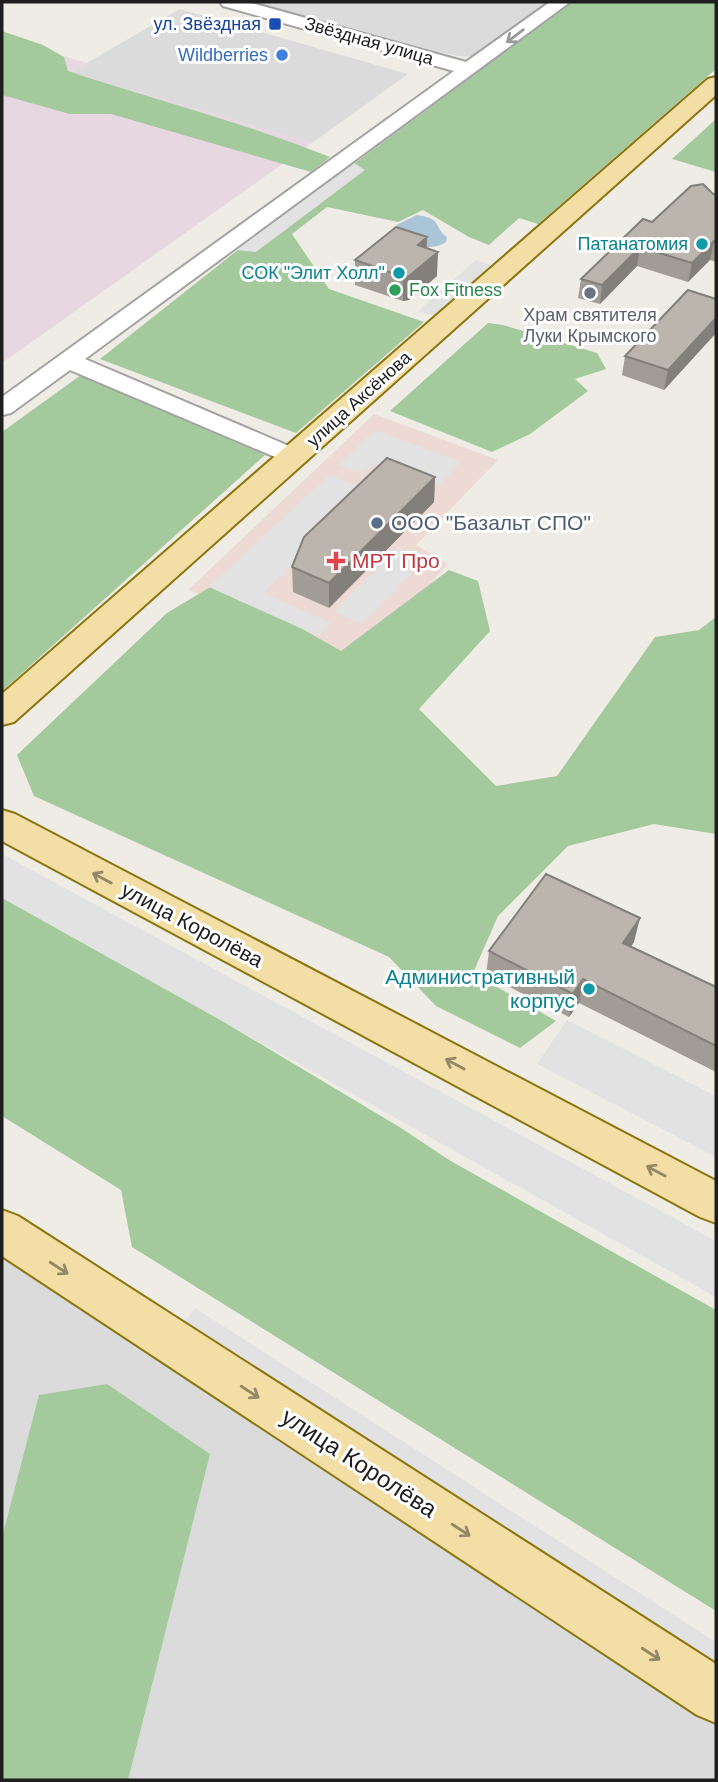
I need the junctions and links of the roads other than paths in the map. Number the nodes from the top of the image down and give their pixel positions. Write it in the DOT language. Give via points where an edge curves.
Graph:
graph roads {
  1 [pos="229,2"];
  2 [pos="561,2"];
  3 [pos="470,69"];
  4 [pos="716,84"];
  5 [pos="68,360"];
  6 [pos="2,408"];
  7 [pos="294,457"];
  8 [pos="2,713"];
  9 [pos="2,824"];
  10 [pos="716,1203"];
  11 [pos="2,1230"];
  12 [pos="716,1696"];
  1 -- 3 [label="street, Звёздная улица"];
  2 -- 3 [label="street, one-way"];
  3 -- 5 [label="street"];
  4 -- 7 [label="main road, улица Аксёнова"];
  5 -- 6 [label="street"];
  5 -- 7 [label="street"];
  7 -- 8 [label="main road, улица Аксёнова"];
  10 -- 9 [label="main road, улица Королёва, one-way"];
  11 -- 12 [label="main road, улица Королёва, one-way"];
}
